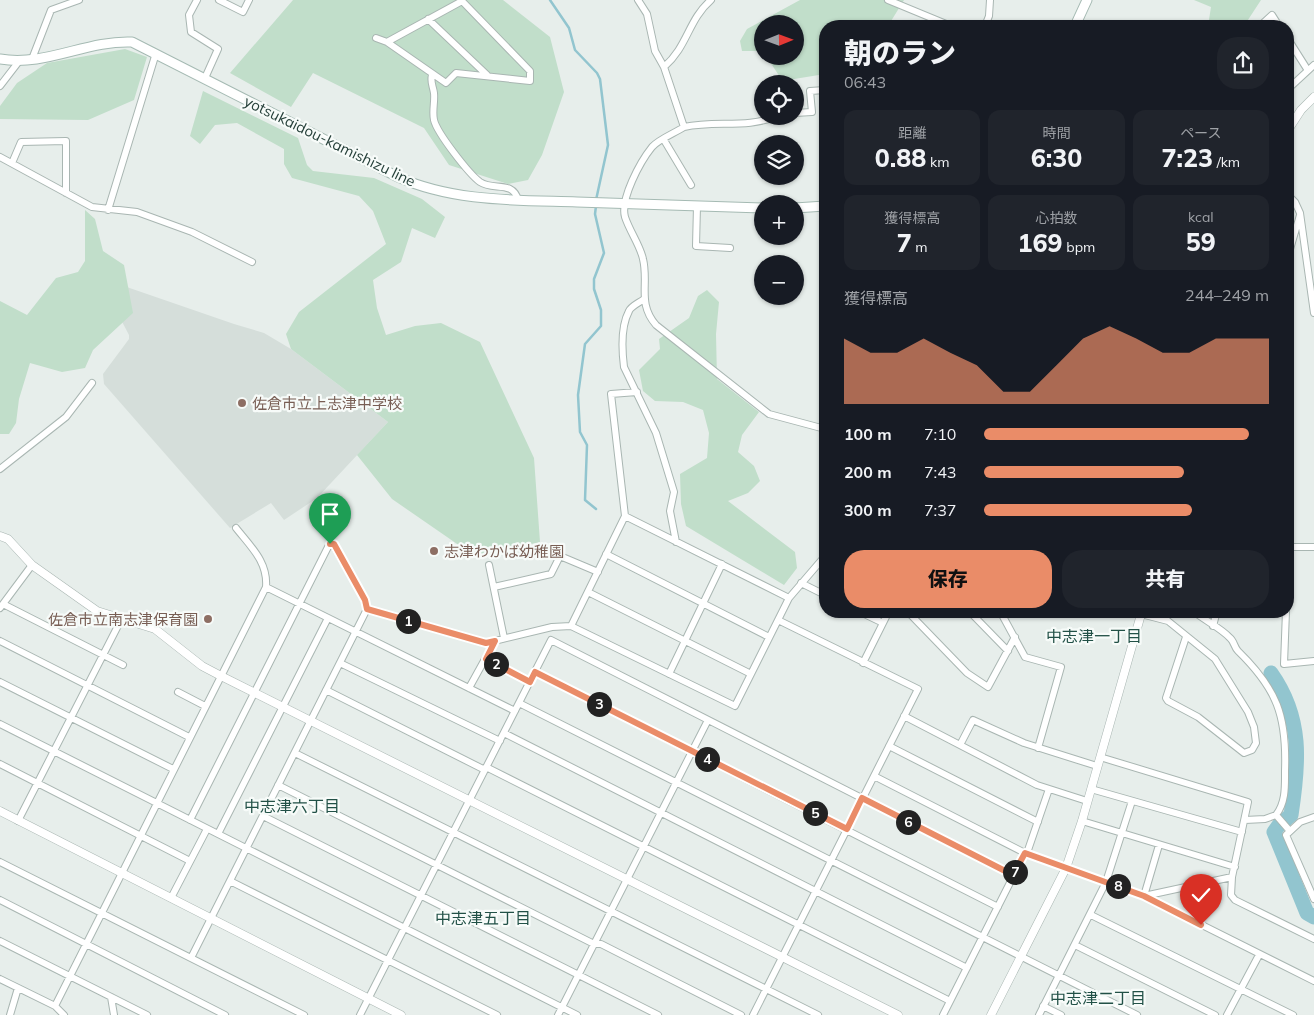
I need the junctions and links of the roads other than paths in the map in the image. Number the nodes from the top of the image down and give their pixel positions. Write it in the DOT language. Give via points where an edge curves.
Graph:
graph roads {
  1 [pos="79,0"];
  2 [pos="196,0"];
  3 [pos="219,0"];
  4 [pos="249,0"];
  5 [pos="638,0"];
  6 [pos="711,0"];
  7 [pos="888,0"];
  8 [pos="990,0"];
  9 [pos="1087,0"];
  10 [pos="428,19"];
  11 [pos="936,20"];
  12 [pos="987,20"];
  13 [pos="1078,20"];
  14 [pos="1267,20"];
  15 [pos="1276,20"];
  16 [pos="376,38"];
  17 [pos="387,42"];
  18 [pos="1294,51"];
  19 [pos="156,53"];
  20 [pos="0,59"];
  21 [pos="32,59"];
  22 [pos="20,60"];
  23 [pos="1314,65"];
  24 [pos="664,67"];
  25 [pos="1308,69"];
  26 [pos="432,75"];
  27 [pos="487,75"];
  28 [pos="206,78"];
  29 [pos="1294,83"];
  30 [pos="0,86"];
  31 [pos="819,90"];
  32 [pos="1314,97"];
  33 [pos="804,112"];
  34 [pos="1294,119"];
  35 [pos="754,123"];
  36 [pos="684,127"];
  37 [pos="664,140"];
  38 [pos="0,157"];
  39 [pos="12,163"];
  40 [pos="691,185"];
  41 [pos="66,193"];
  42 [pos="518,200"];
  43 [pos="1294,201"];
  44 [pos="624,204"];
  45 [pos="697,206"];
  46 [pos="819,206"];
  47 [pos="804,207"];
  48 [pos="754,208"];
  49 [pos="108,210"];
  50 [pos="1300,213"];
  51 [pos="1294,234"];
  52 [pos="730,248"];
  53 [pos="252,262"];
  54 [pos="644,299"];
  55 [pos="1314,313"];
  56 [pos="92,384"];
  57 [pos="637,392"];
  58 [pos="819,427"];
  59 [pos="0,469"];
  60 [pos="625,516"];
  61 [pos="236,528"];
  62 [pos="0,536"];
  63 [pos="676,542"];
  64 [pos="1294,546"];
  65 [pos="1314,547"];
  66 [pos="606,554"];
  67 [pos="819,563"];
  68 [pos="489,564"];
  69 [pos="722,564"];
  70 [pos="32,565"];
  71 [pos="598,572"];
  72 [pos="801,583"];
  73 [pos="266,587"];
  74 [pos="494,587"];
  75 [pos="588,592"];
  76 [pos="819,592"];
  77 [pos="789,598"];
  78 [pos="299,604"];
  79 [pos="703,604"];
  80 [pos="2,606"];
  81 [pos="367,609"];
  82 [pos="122,618"];
  83 [pos="328,618"];
  84 [pos="871,618"];
  85 [pos="885,618"];
  86 [pos="914,618"];
  87 [pos="976,618"];
  88 [pos="1004,618"];
  89 [pos="1141,618"];
  90 [pos="1158,618"];
  91 [pos="1202,618"];
  92 [pos="1215,618"];
  93 [pos="1286,618"];
  94 [pos="778,620"];
  95 [pos="882,624"];
  96 [pos="571,626"];
  97 [pos="1213,626"];
  98 [pos="356,632"];
  99 [pos="769,637"];
  100 [pos="1015,637"];
  101 [pos="1186,637"];
  102 [pos="504,638"];
  103 [pos="0,641"];
  104 [pos="495,641"];
  105 [pos="684,641"];
  106 [pos="1008,651"];
  107 [pos="103,654"];
  108 [pos="486,659"];
  109 [pos="1314,661"];
  110 [pos="340,662"];
  111 [pos="863,663"];
  112 [pos="123,664"];
  113 [pos="535,672"];
  114 [pos="669,674"];
  115 [pos="751,674"];
  116 [pos="221,676"];
  117 [pos="0,682"];
  118 [pos="530,682"];
  119 [pos="88,686"];
  120 [pos="469,688"];
  121 [pos="326,690"];
  122 [pos="178,692"];
  123 [pos="254,692"];
  124 [pos="519,703"];
  125 [pos="205,706"];
  126 [pos="283,706"];
  127 [pos="515,711"];
  128 [pos="904,716"];
  129 [pos="71,718"];
  130 [pos="311,720"];
  131 [pos="708,720"];
  132 [pos="0,724"];
  133 [pos="504,733"];
  134 [pos="189,737"];
  135 [pos="500,741"];
  136 [pos="960,745"];
  137 [pos="889,746"];
  138 [pos="1038,748"];
  139 [pos="54,752"];
  140 [pos="692,752"];
  141 [pos="295,753"];
  142 [pos="1100,757"];
  143 [pos="0,764"];
  144 [pos="1097,766"];
  145 [pos="486,768"];
  146 [pos="173,770"];
  147 [pos="874,776"];
  148 [pos="676,782"];
  149 [pos="38,783"];
  150 [pos="278,785"];
  151 [pos="1049,789"];
  152 [pos="1091,789"];
  153 [pos="862,798"];
  154 [pos="470,799"];
  155 [pos="1087,801"];
  156 [pos="1132,801"];
  157 [pos="156,803"];
  158 [pos="0,811"];
  159 [pos="661,813"];
  160 [pos="1276,814"];
  161 [pos="263,816"];
  162 [pos="1314,817"];
  163 [pos="190,820"];
  164 [pos="1245,820"];
  165 [pos="18,821"];
  166 [pos="1082,821"];
  167 [pos="1038,822"];
  168 [pos="207,829"];
  169 [pos="847,829"];
  170 [pos="1289,830"];
  171 [pos="1242,832"];
  172 [pos="1121,833"];
  173 [pos="218,834"];
  174 [pos="452,834"];
  175 [pos="140,835"];
  176 [pos="1159,845"];
  177 [pos="644,846"];
  178 [pos="246,848"];
  179 [pos="1026,853"];
  180 [pos="190,861"];
  181 [pos="831,861"];
  182 [pos="0,862"];
  183 [pos="436,866"];
  184 [pos="1235,867"];
  185 [pos="1066,868"];
  186 [pos="121,874"];
  187 [pos="1013,875"];
  188 [pos="1232,877"];
  189 [pos="627,879"];
  190 [pos="230,881"];
  191 [pos="1106,882"];
  192 [pos="816,891"];
  193 [pos="420,896"];
  194 [pos="1144,896"];
  195 [pos="170,898"];
  196 [pos="1314,899"];
  197 [pos="0,900"];
  198 [pos="998,906"];
  199 [pos="610,912"];
  200 [pos="102,913"];
  201 [pos="1091,915"];
  202 [pos="211,918"];
  203 [pos="799,923"];
  204 [pos="404,928"];
  205 [pos="982,937"];
  206 [pos="1314,939"];
  207 [pos="0,941"];
  208 [pos="86,944"];
  209 [pos="594,944"];
  210 [pos="1075,945"];
  211 [pos="1259,955"];
  212 [pos="782,957"];
  213 [pos="1022,957"];
  214 [pos="191,958"];
  215 [pos="388,961"];
  216 [pos="967,968"];
  217 [pos="579,975"];
  218 [pos="69,976"];
  219 [pos="1059,976"];
  220 [pos="0,979"];
  221 [pos="1314,981"];
  222 [pos="18,988"];
  223 [pos="766,989"];
  224 [pos="1241,989"];
  225 [pos="111,997"];
  226 [pos="368,998"];
  227 [pos="950,1001"];
  228 [pos="55,1006"];
  229 [pos="1044,1006"];
  230 [pos="562,1007"];
  231 [pos="10,1015"];
  232 [pos="64,1015"];
  233 [pos="114,1015"];
  234 [pos="147,1015"];
  235 [pos="226,1015"];
  236 [pos="304,1015"];
  237 [pos="360,1015"];
  238 [pos="401,1015"];
  239 [pos="497,1015"];
  240 [pos="558,1015"];
  241 [pos="577,1015"];
  242 [pos="658,1015"];
  243 [pos="741,1015"];
  244 [pos="753,1015"];
  245 [pos="818,1015"];
  246 [pos="898,1015"];
  247 [pos="943,1015"];
  248 [pos="992,1015"];
  249 [pos="1039,1015"];
  250 [pos="1061,1015"];
  251 [pos="1137,1015"];
  252 [pos="1215,1015"];
  253 [pos="1227,1015"];
  254 [pos="1294,1015"];
  1 -- 21 [label="street" via="51,10"];
  2 -- 28 [label="street" via="189,15 191,32 218,49"];
  3 -- 4 [label="street" via="243,12"];
  5 -- 24 [label="street" via="648,14 655,51"];
  6 -- 24 [label="street" via="698,14 677,56"];
  7 -- 11 [label="street"];
  8 -- 12 [label="street"];
  9 -- 13 [label="main road"];
  10 -- 17 [label="street"];
  10 -- 27 [label="street"];
  10 -- 27 [label="street" via="462,1 530,71 530,81"];
  14 -- 15 [label="street" via="1272,15"];
  16 -- 17 [label="street"];
  17 -- 26 [label="street"];
  18 -- 25 [label="street"];
  19 -- 21 [label="main road, yotsukaidou-kamishizu line" via="132,42 119,42"];
  19 -- 28 [label="main road, yotsukaidou-kamishizu line"];
  19 -- 49 [label="street"];
  20 -- 22 [label="main road, yotsukaidou-kamishizu line"];
  21 -- 22 [label="main road, yotsukaidou-kamishizu line"];
  22 -- 30 [label="street"];
  23 -- 25 [label="street"];
  24 -- 36 [label="street"];
  25 -- 29 [label="street"];
  26 -- 27 [label="street" via="446,83 456,73"];
  26 -- 42 [label="street" via="433,111 440,132 478,180 487,185 507,187"];
  28 -- 42 [label="main road, yotsukaidou-kamishizu line" via="413,184 464,196"];
  31 -- 33 [label="street" via="810,91 812,112"];
  32 -- 34 [label="street"];
  35 -- 36 [label="street" via="713,123"];
  36 -- 37 [label="street"];
  37 -- 40 [label="street"];
  37 -- 44 [label="street" via="653,146 637,171"];
  38 -- 39 [label="street"];
  39 -- 41 [label="street"];
  39 -- 41 [label="street" via="21,142 66,141"];
  41 -- 49 [label="street" via="92,207"];
  42 -- 44 [label="main road, yotsukaidou-kamishizu line"];
  43 -- 50 [label="street"];
  44 -- 45 [label="main road, yotsukaidou-kamishizu line"];
  44 -- 54 [label="street" via="625,216 643,260"];
  45 -- 48 [label="main road, yotsukaidou-kamishizu line"];
  45 -- 52 [label="street" via="696,246"];
  46 -- 47 [label="main road"];
  49 -- 53 [label="street" via="137,212 192,232"];
  50 -- 51 [label="street"];
  50 -- 55 [label="street"];
  54 -- 57 [label="street" via="629,310 625,322 624,367"];
  54 -- 58 [label="street" via="649,317 656,325 768,414"];
  56 -- 59 [label="street" via="66,417"];
  57 -- 60 [label="street" via="611,394"];
  57 -- 63 [label="street" via="656,433 674,492 670,511"];
  60 -- 63 [label="street"];
  60 -- 66 [label="street"];
  61 -- 73 [label="street" via="263,561"];
  62 -- 70 [label="street" via="8,539"];
  63 -- 69 [label="street"];
  64 -- 65 [label="street"];
  66 -- 71 [label="street"];
  66 -- 79 [label="street"];
  67 -- 72 [label="street"];
  68 -- 74 [label="street"];
  69 -- 77 [label="street"];
  69 -- 79 [label="street"];
  70 -- 80 [label="street"];
  70 -- 82 [label="street" via="97,611"];
  71 -- 74 [label="street" via="560,556 551,574"];
  71 -- 75 [label="street"];
  72 -- 76 [label="street"];
  72 -- 77 [label="street"];
  73 -- 78 [label="street"];
  73 -- 116 [label="street"];
  74 -- 102 [label="street"];
  75 -- 96 [label="street"];
  75 -- 105 [label="street"];
  77 -- 94 [label="street"];
  78 -- 81 [label="street" via="330,544 334,544"];
  78 -- 83 [label="street"];
  78 -- 123 [label="street"];
  79 -- 99 [label="street"];
  79 -- 105 [label="street"];
  80 -- 107 [label="street"];
  81 -- 98 [label="street"];
  81 -- 104 [label="street" via="486,643"];
  82 -- 107 [label="street"];
  82 -- 116 [label="street" via="155,629 202,666"];
  83 -- 98 [label="street"];
  83 -- 126 [label="street"];
  84 -- 95 [label="street"];
  85 -- 95 [label="street"];
  86 -- 106 [label="street" via="967,674 988,687"];
  87 -- 106 [label="street"];
  88 -- 100 [label="street"];
  89 -- 142 [label="street"];
  90 -- 101 [label="street" via="1168,621"];
  91 -- 97 [label="street"];
  92 -- 97 [label="street"];
  93 -- 109 [label="street" via="1284,664"];
  94 -- 99 [label="street"];
  94 -- 111 [label="street"];
  95 -- 111 [label="street"];
  96 -- 102 [label="street"];
  96 -- 114 [label="street"];
  97 -- 160 [label="street" via="1231,638 1236,649 1260,674 1281,711 1285,787 1283,802"];
  98 -- 110 [label="street"];
  98 -- 120 [label="street"];
  99 -- 115 [label="street"];
  100 -- 106 [label="street"];
  100 -- 138 [label="street" via="1025,657 1061,667"];
  101 -- 101 [label="street" via="1215,659 1248,712 1256,743 1252,750 1244,753 1198,717 1166,698"];
  102 -- 104 [label="street"];
  103 -- 119 [label="street"];
  104 -- 108 [label="street"];
  105 -- 114 [label="street"];
  105 -- 115 [label="street"];
  107 -- 112 [label="street"];
  107 -- 119 [label="street"];
  108 -- 118 [label="street"];
  108 -- 120 [label="street"];
  110 -- 121 [label="street"];
  110 -- 135 [label="street"];
  111 -- 128 [label="street" via="918,690"];
  113 -- 118 [label="street"];
  113 -- 131 [label="street" via="551,640"];
  113 -- 140 [label="street"];
  114 -- 115 [label="street" via="735,706"];
  116 -- 123 [label="street"];
  116 -- 125 [label="street"];
  117 -- 129 [label="street"];
  118 -- 124 [label="street"];
  119 -- 129 [label="street"];
  119 -- 134 [label="street"];
  120 -- 127 [label="street"];
  121 -- 130 [label="street"];
  121 -- 145 [label="street"];
  122 -- 125 [label="street"];
  123 -- 126 [label="street"];
  123 -- 163 [label="street"];
  124 -- 127 [label="street"];
  124 -- 148 [label="street"];
  125 -- 134 [label="street"];
  126 -- 130 [label="street"];
  126 -- 173 [label="street"];
  127 -- 133 [label="street"];
  128 -- 136 [label="street"];
  128 -- 137 [label="street"];
  129 -- 139 [label="street"];
  129 -- 146 [label="street"];
  130 -- 141 [label="street"];
  130 -- 154 [label="street"];
  131 -- 140 [label="street"];
  131 -- 153 [label="street"];
  132 -- 139 [label="street"];
  133 -- 135 [label="street"];
  133 -- 159 [label="street"];
  134 -- 146 [label="street"];
  135 -- 145 [label="street"];
  136 -- 138 [label="street" via="973,720"];
  136 -- 151 [label="street"];
  137 -- 147 [label="street"];
  137 -- 167 [label="street"];
  138 -- 144 [label="street"];
  139 -- 149 [label="street"];
  139 -- 157 [label="street"];
  140 -- 148 [label="street"];
  140 -- 169 [label="street"];
  141 -- 150 [label="street"];
  141 -- 174 [label="street"];
  142 -- 144 [label="street"];
  142 -- 164 [label="street" via="1248,802"];
  143 -- 149 [label="street"];
  144 -- 152 [label="street"];
  145 -- 154 [label="street"];
  145 -- 177 [label="street"];
  146 -- 157 [label="street"];
  147 -- 153 [label="street"];
  147 -- 179 [label="street"];
  148 -- 159 [label="street"];
  148 -- 181 [label="street"];
  149 -- 165 [label="street"];
  149 -- 175 [label="street"];
  150 -- 161 [label="street"];
  150 -- 183 [label="street"];
  151 -- 155 [label="street"];
  151 -- 167 [label="street"];
  152 -- 155 [label="street"];
  152 -- 156 [label="street"];
  153 -- 169 [label="street"];
  153 -- 187 [label="street"];
  154 -- 174 [label="street"];
  154 -- 189 [label="street"];
  155 -- 166 [label="street"];
  156 -- 171 [label="street"];
  156 -- 172 [label="street"];
  157 -- 163 [label="street"];
  157 -- 175 [label="street"];
  158 -- 165 [label="street"];
  159 -- 177 [label="street"];
  159 -- 192 [label="street"];
  160 -- 164 [label="street" via="1265,819"];
  160 -- 170 [label="street"];
  161 -- 178 [label="street"];
  161 -- 193 [label="street"];
  162 -- 170 [label="street"];
  163 -- 168 [label="street"];
  164 -- 171 [label="street"];
  165 -- 186 [label="street"];
  166 -- 172 [label="street"];
  166 -- 185 [label="street"];
  167 -- 179 [label="street"];
  168 -- 173 [label="street"];
  168 -- 180 [label="street"];
  169 -- 181 [label="street"];
  169 -- 198 [label="street"];
  170 -- 196 [label="street" via="1286,835"];
  171 -- 184 [label="street"];
  172 -- 176 [label="street"];
  172 -- 191 [label="street"];
  173 -- 178 [label="street"];
  174 -- 183 [label="street"];
  174 -- 199 [label="street"];
  175 -- 180 [label="street"];
  175 -- 186 [label="street"];
  176 -- 184 [label="street"];
  176 -- 194 [label="street"];
  177 -- 189 [label="street"];
  177 -- 203 [label="street"];
  178 -- 190 [label="street"];
  178 -- 204 [label="street"];
  179 -- 185 [label="street"];
  179 -- 187 [label="street"];
  180 -- 195 [label="street"];
  181 -- 192 [label="street"];
  181 -- 205 [label="street"];
  182 -- 200 [label="street"];
  183 -- 193 [label="street"];
  183 -- 209 [label="street"];
  184 -- 188 [label="street"];
  185 -- 191 [label="street"];
  185 -- 213 [label="street"];
  186 -- 195 [label="street"];
  186 -- 200 [label="street"];
  187 -- 198 [label="street"];
  188 -- 194 [label="street"];
  188 -- 206 [label="street" via="1231,895 1235,900"];
  189 -- 199 [label="street"];
  189 -- 212 [label="street"];
  190 -- 202 [label="street"];
  190 -- 215 [label="street"];
  191 -- 194 [label="street"];
  191 -- 201 [label="street"];
  192 -- 203 [label="street"];
  192 -- 216 [label="street"];
  193 -- 204 [label="street"];
  193 -- 217 [label="street"];
  194 -- 211 [label="street"];
  195 -- 202 [label="street"];
  197 -- 208 [label="street"];
  198 -- 205 [label="street"];
  199 -- 209 [label="street"];
  199 -- 223 [label="street"];
  200 -- 208 [label="street"];
  200 -- 214 [label="street"];
  201 -- 210 [label="street"];
  201 -- 224 [label="street"];
  202 -- 214 [label="street"];
  202 -- 226 [label="street"];
  203 -- 212 [label="street"];
  203 -- 227 [label="street"];
  204 -- 215 [label="street"];
  204 -- 230 [label="street"];
  205 -- 213 [label="street"];
  205 -- 216 [label="street"];
  207 -- 218 [label="street"];
  208 -- 218 [label="street"];
  208 -- 235 [label="street"];
  209 -- 217 [label="street"];
  209 -- 243 [label="street" via="601,944"];
  210 -- 219 [label="street"];
  210 -- 252 [label="street"];
  211 -- 221 [label="street"];
  211 -- 224 [label="street"];
  212 -- 223 [label="street"];
  212 -- 246 [label="street"];
  213 -- 219 [label="street"];
  213 -- 248 [label="street"];
  214 -- 236 [label="street"];
  215 -- 226 [label="street"];
  215 -- 239 [label="street"];
  216 -- 227 [label="street"];
  217 -- 230 [label="street"];
  217 -- 242 [label="street"];
  218 -- 225 [label="street"];
  218 -- 228 [label="street"];
  219 -- 229 [label="street"];
  219 -- 251 [label="street"];
  220 -- 222 [label="street"];
  222 -- 228 [label="street"];
  222 -- 231 [label="street"];
  223 -- 244 [label="street"];
  223 -- 245 [label="street"];
  224 -- 253 [label="street"];
  224 -- 254 [label="street"];
  225 -- 233 [label="street"];
  225 -- 234 [label="street"];
  226 -- 237 [label="street"];
  226 -- 238 [label="street"];
  227 -- 247 [label="street"];
  228 -- 232 [label="street"];
  229 -- 249 [label="street"];
  229 -- 250 [label="street"];
  230 -- 240 [label="street"];
  230 -- 241 [label="street"];
}
